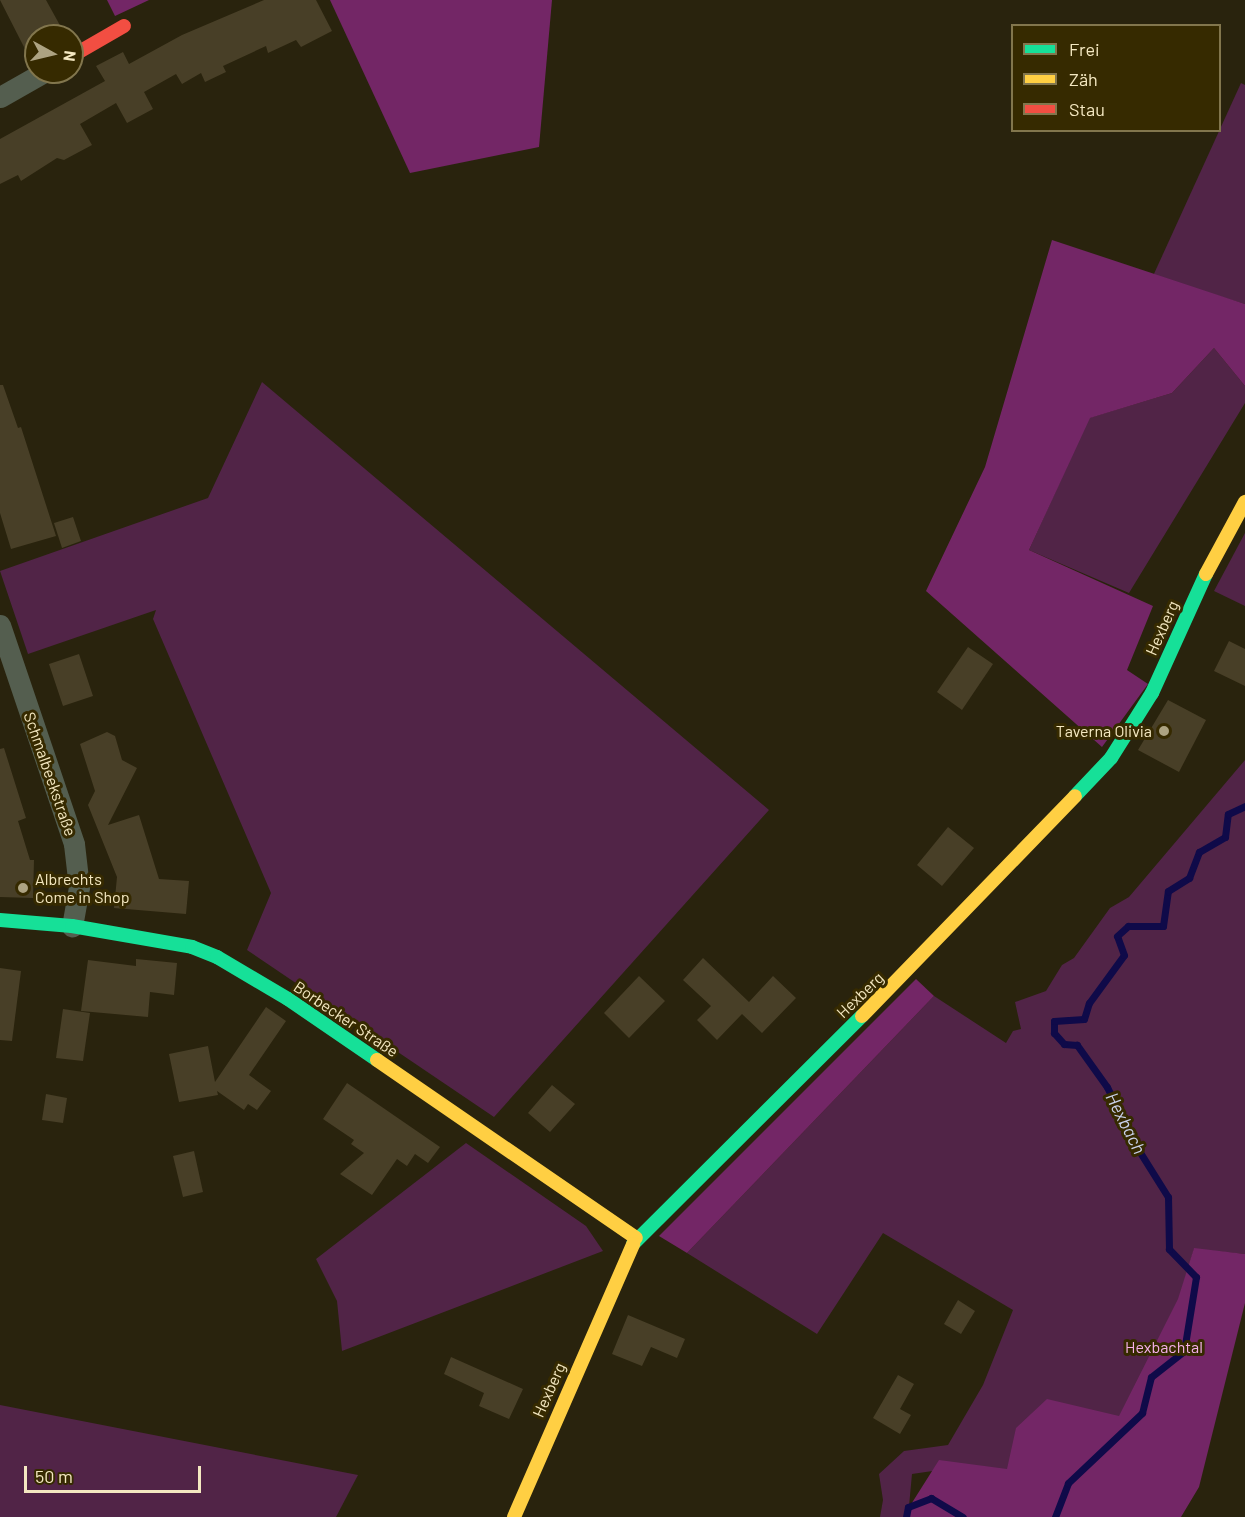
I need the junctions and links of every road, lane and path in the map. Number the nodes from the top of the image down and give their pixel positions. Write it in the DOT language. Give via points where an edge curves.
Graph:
graph roads {
  1 [pos="124,26"];
  2 [pos="84,49"];
  3 [pos="24,83"];
  4 [pos="0,97"];
  5 [pos="1245,502"];
  6 [pos="0,625"];
  7 [pos="0,920"];
  8 [pos="72,926"];
  9 [pos="636,1238"];
  10 [pos="514,1517"];
  1 -- 2 [label="street"];
  3 -- 4 [label="street"];
  5 -- 9 [label="street, Hexberg" via="1197,591 1152,693 1111,758 922,957"];
  6 -- 8 [label="street, Schmalbeekstraße" via="74,844 80,887"];
  7 -- 8 [label="street, Borbecker Straße"];
  8 -- 9 [label="street, Borbecker Straße" via="192,948 217,957 288,999"];
  9 -- 10 [label="street, Hexberg" via="535,1461"];
}
